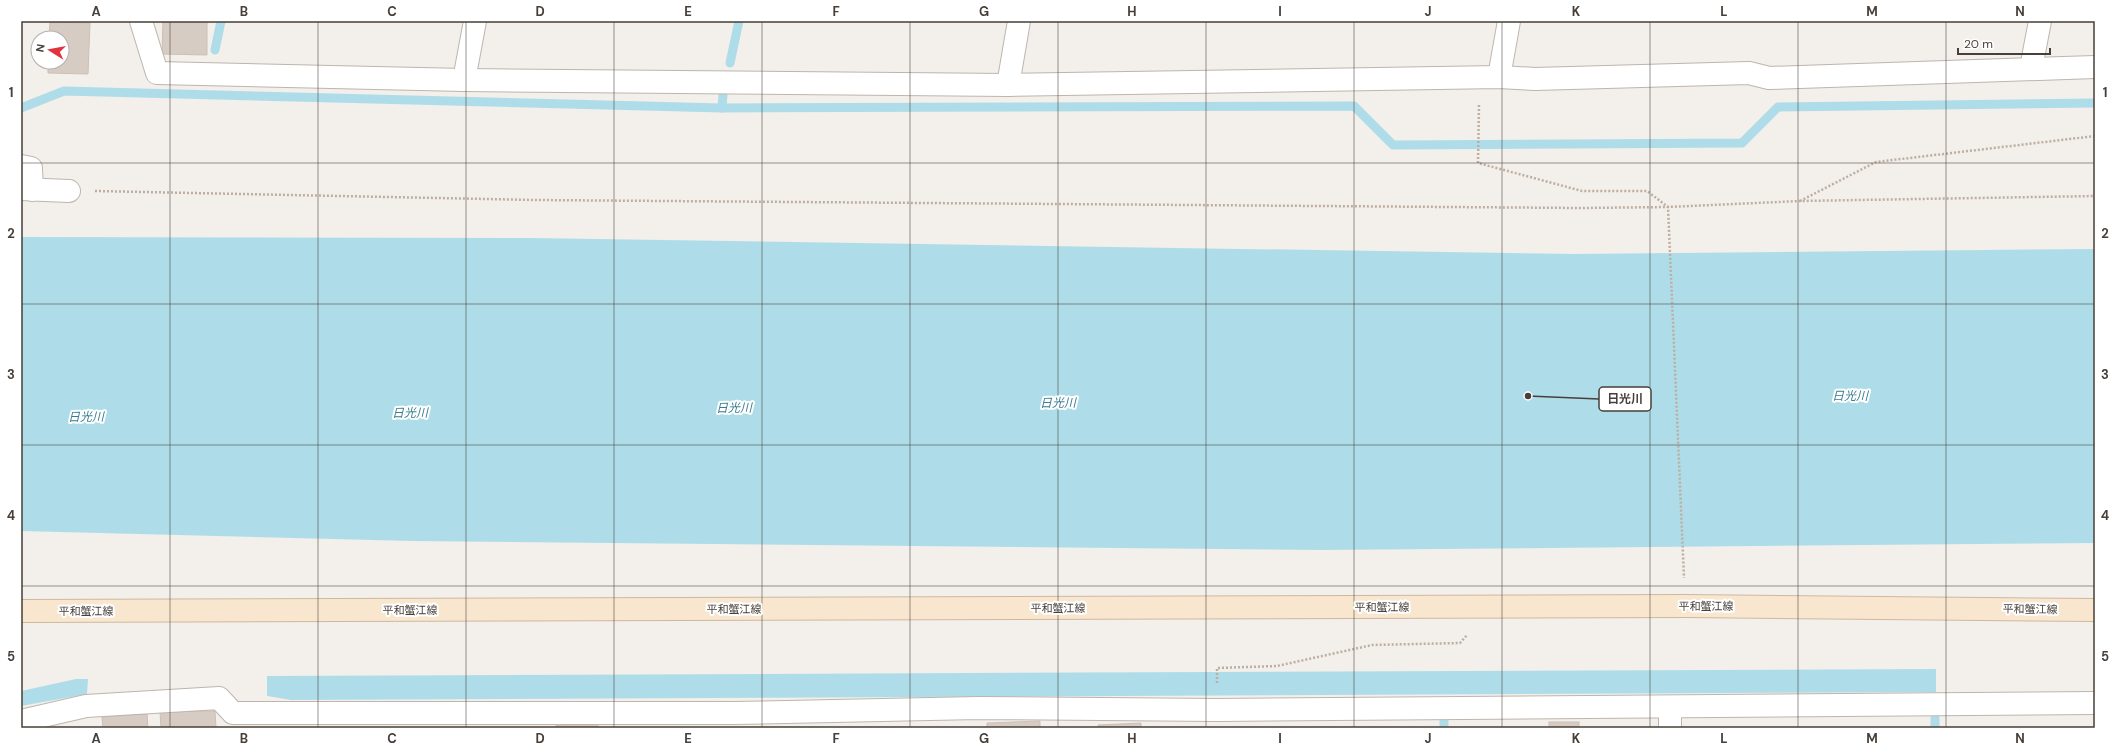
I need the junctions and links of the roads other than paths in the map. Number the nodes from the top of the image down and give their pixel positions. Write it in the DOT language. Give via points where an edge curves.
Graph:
graph roads {
  1 [pos="141,21"];
  2 [pos="475,21"];
  3 [pos="1019,21"];
  4 [pos="1509,21"];
  5 [pos="2040,21"];
  6 [pos="2095,67"];
  7 [pos="2031,68"];
  8 [pos="1499,78"];
  9 [pos="464,80"];
  10 [pos="1008,85"];
  11 [pos="21,166"];
  12 [pos="26,189"];
  13 [pos="68,191"];
  14 [pos="2095,610"];
  15 [pos="21,611"];
  16 [pos="2095,703"];
  17 [pos="1670,718"];
  18 [pos="1217,719"];
  19 [pos="233,720"];
  20 [pos="21,721"];
  21 [pos="734,721"];
  1 -- 9 [label="street" via="157,73"];
  2 -- 9 [label="street"];
  3 -- 10 [label="street"];
  4 -- 8 [label="street"];
  5 -- 7 [label="street"];
  6 -- 7 [label="street"];
  7 -- 8 [label="street" via="1769,78 1749,73"];
  8 -- 10 [label="street"];
  9 -- 10 [label="street"];
  11 -- 12 [label="street" via="31,168"];
  12 -- 13 [label="street"];
  14 -- 15 [label="main road, 平和蟹江線" via="1685,606"];
  16 -- 17 [label="street"];
  17 -- 18 [label="street"];
  18 -- 21 [label="street" via="978,708"];
  19 -- 20 [label="street" via="219,698 86,706"];
  19 -- 21 [label="street"];
}
